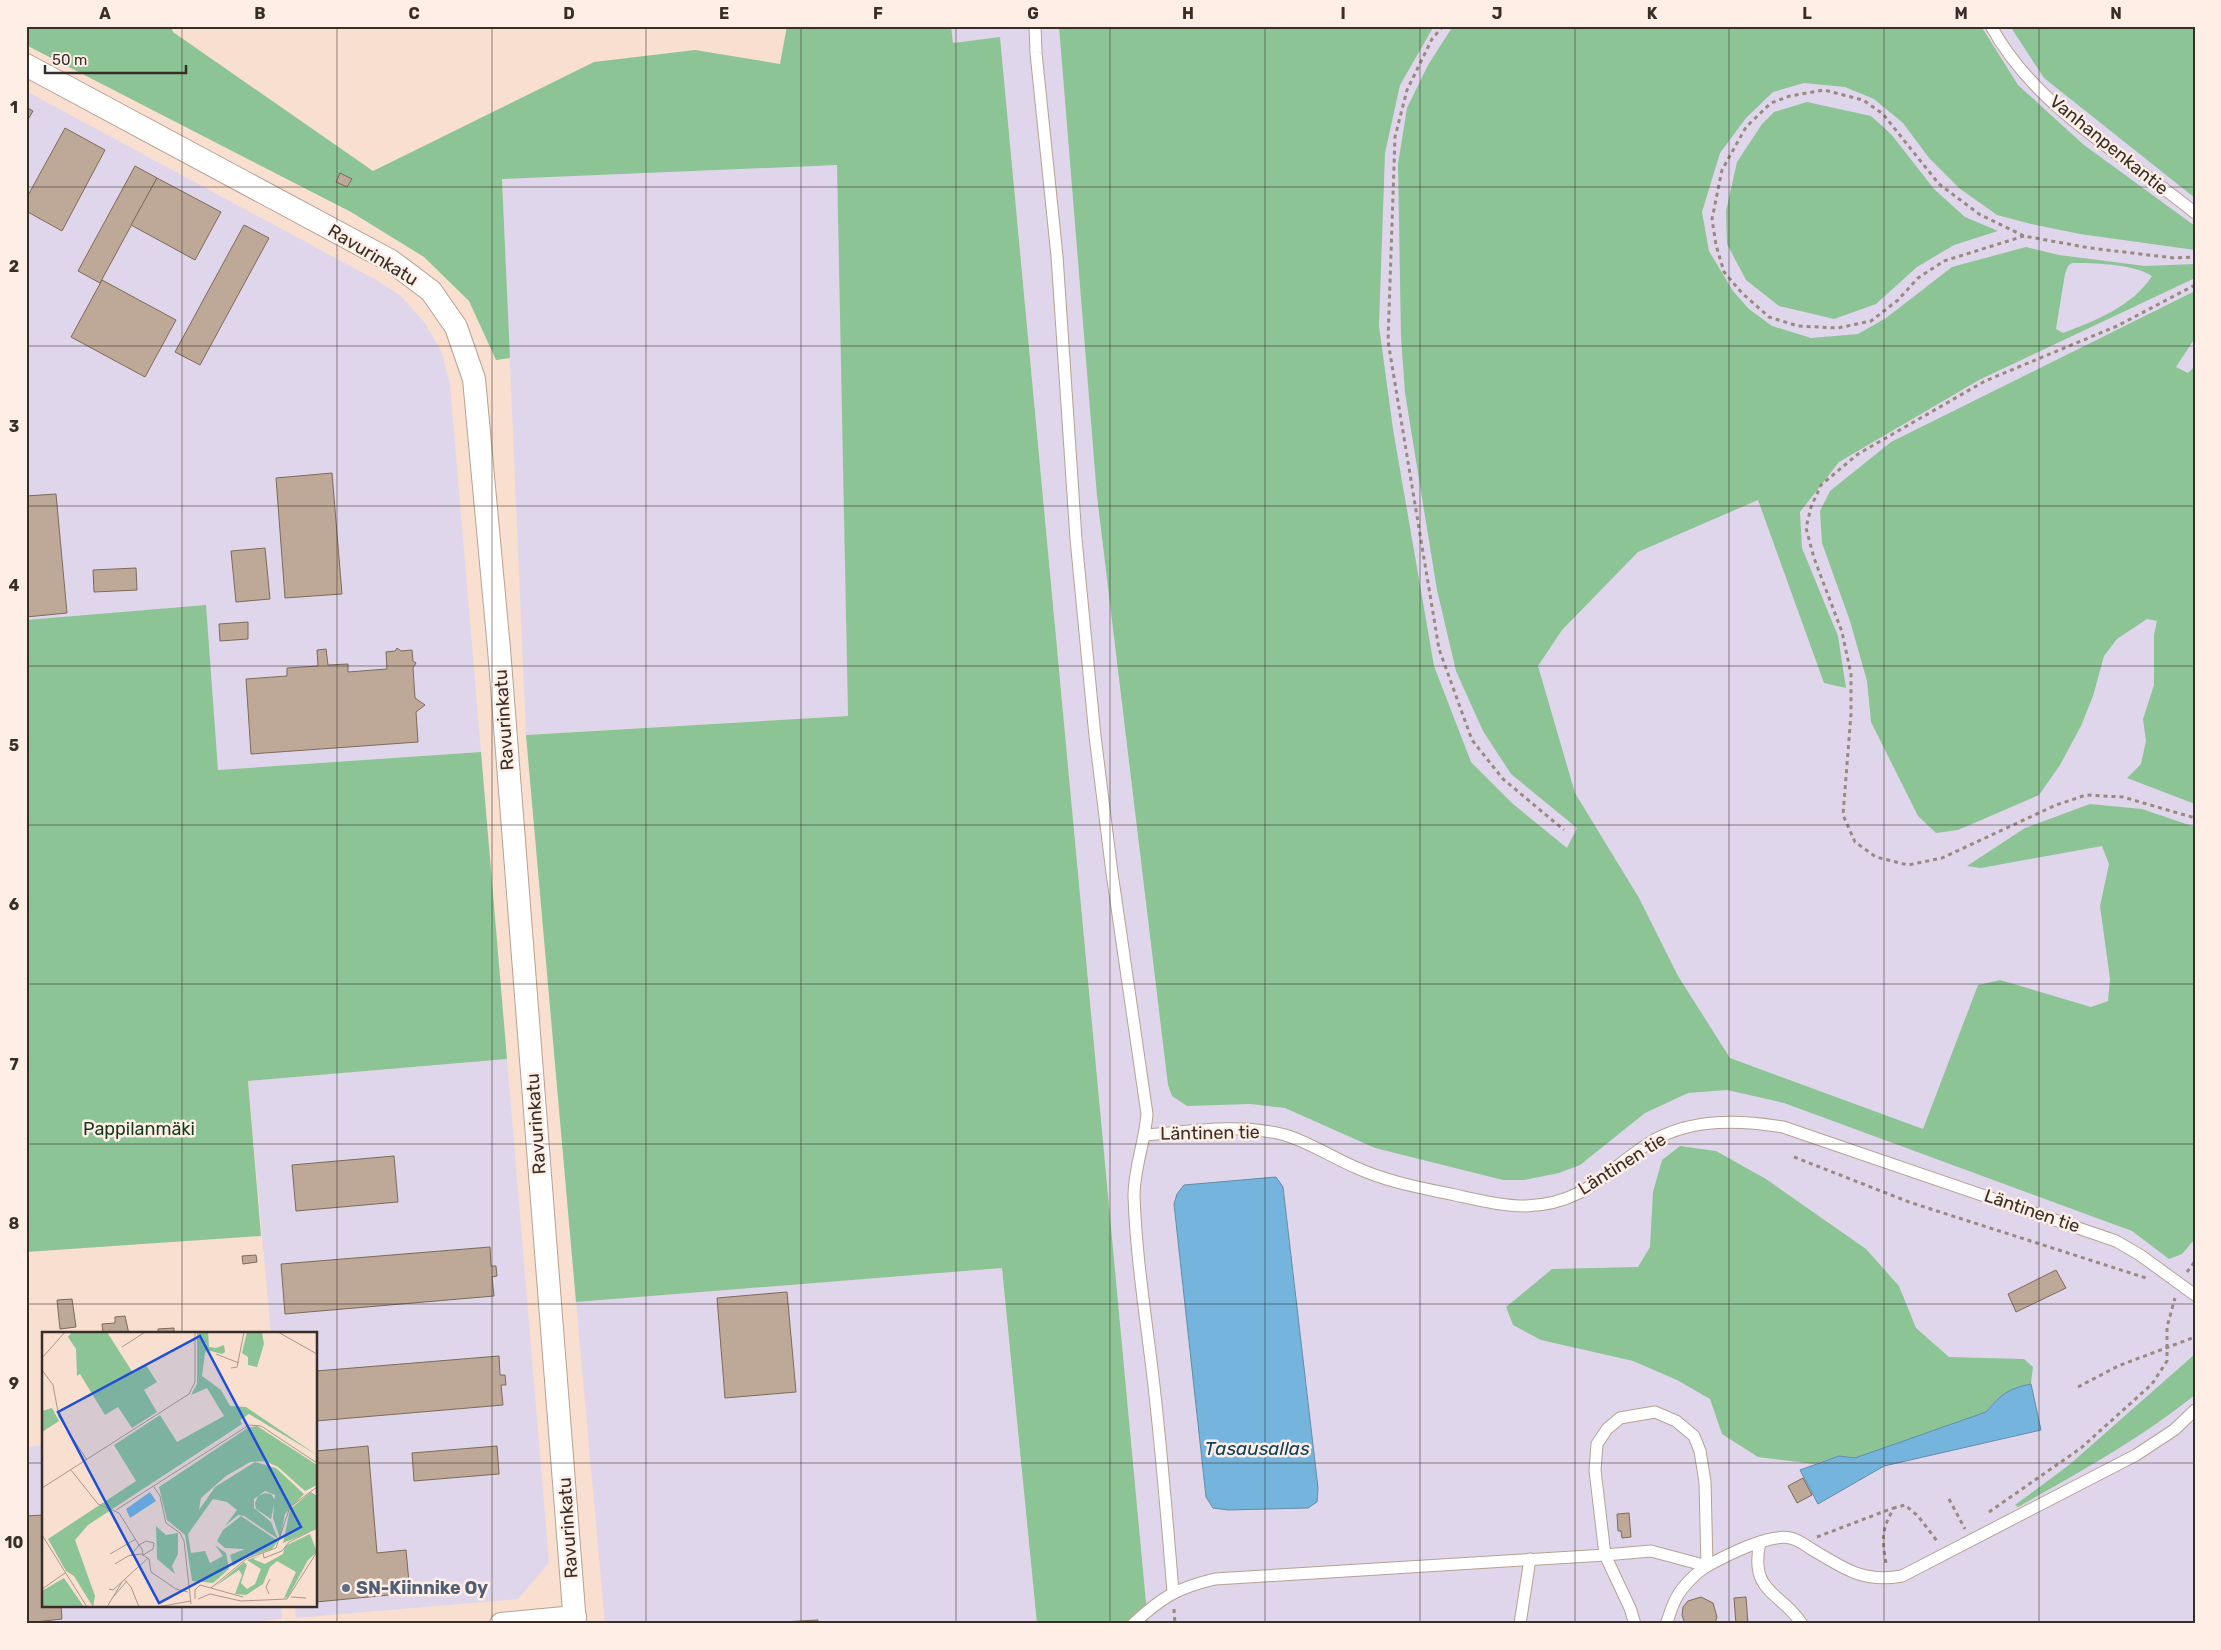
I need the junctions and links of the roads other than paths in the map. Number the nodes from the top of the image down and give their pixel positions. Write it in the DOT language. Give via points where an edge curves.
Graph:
graph roads {
  1 [pos="1035,26"];
  2 [pos="1991,26"];
  3 [pos="26,64"];
  4 [pos="2195,214"];
  5 [pos="1146,1134"];
  6 [pos="2195,1295"];
  7 [pos="2195,1410"];
  8 [pos="1760,1542"];
  9 [pos="1605,1554"];
  10 [pos="1530,1559"];
  11 [pos="1707,1566"];
  12 [pos="1173,1592"];
  13 [pos="575,1620"];
  14 [pos="501,1624"];
  15 [pos="1133,1624"];
  16 [pos="1520,1624"];
  17 [pos="1635,1624"];
  18 [pos="1666,1624"];
  19 [pos="1802,1624"];
  1 -- 5 [label="lane" via="1057,256 1076,539 1094,726 1147,1114"];
  2 -- 4 [label="lane, Vanhanpenkantie" via="2001,44 2037,86 2079,126"];
  3 -- 13 [label="street, Ravurinkatu" via="391,262 431,290 456,327 474,379 498,639"];
  5 -- 6 [label="lane, Läntinen tie" via="1258,1129 1287,1136 1358,1169 1395,1182 1492,1203 1525,1206 1553,1203 1588,1189 1655,1140 1688,1128 1719,1122 1753,1122 1783,1127 1833,1143 2116,1241"];
  5 -- 12 [label="lane" via="1135,1172 1134,1195"];
  7 -- 8 [label="lane" via="2174,1430 2136,1455 1902,1576 1867,1578 1789,1538"];
  8 -- 11 [label="lane"];
  8 -- 19 [label="lane" via="1756,1559 1763,1584 1796,1614"];
  9 -- 10 [label="lane"];
  9 -- 11 [label="lane" via="1651,1552"];
  9 -- 11 [label="lane" via="1595,1470 1597,1444 1620,1418 1655,1412 1676,1421 1694,1436 1700,1451 1705,1482"];
  9 -- 17 [label="lane"];
  10 -- 12 [label="lane" via="1215,1579"];
  10 -- 16 [label="lane"];
  11 -- 18 [label="lane" via="1677,1596"];
  12 -- 15 [label="lane"];
  13 -- 14 [label="street"];
}
